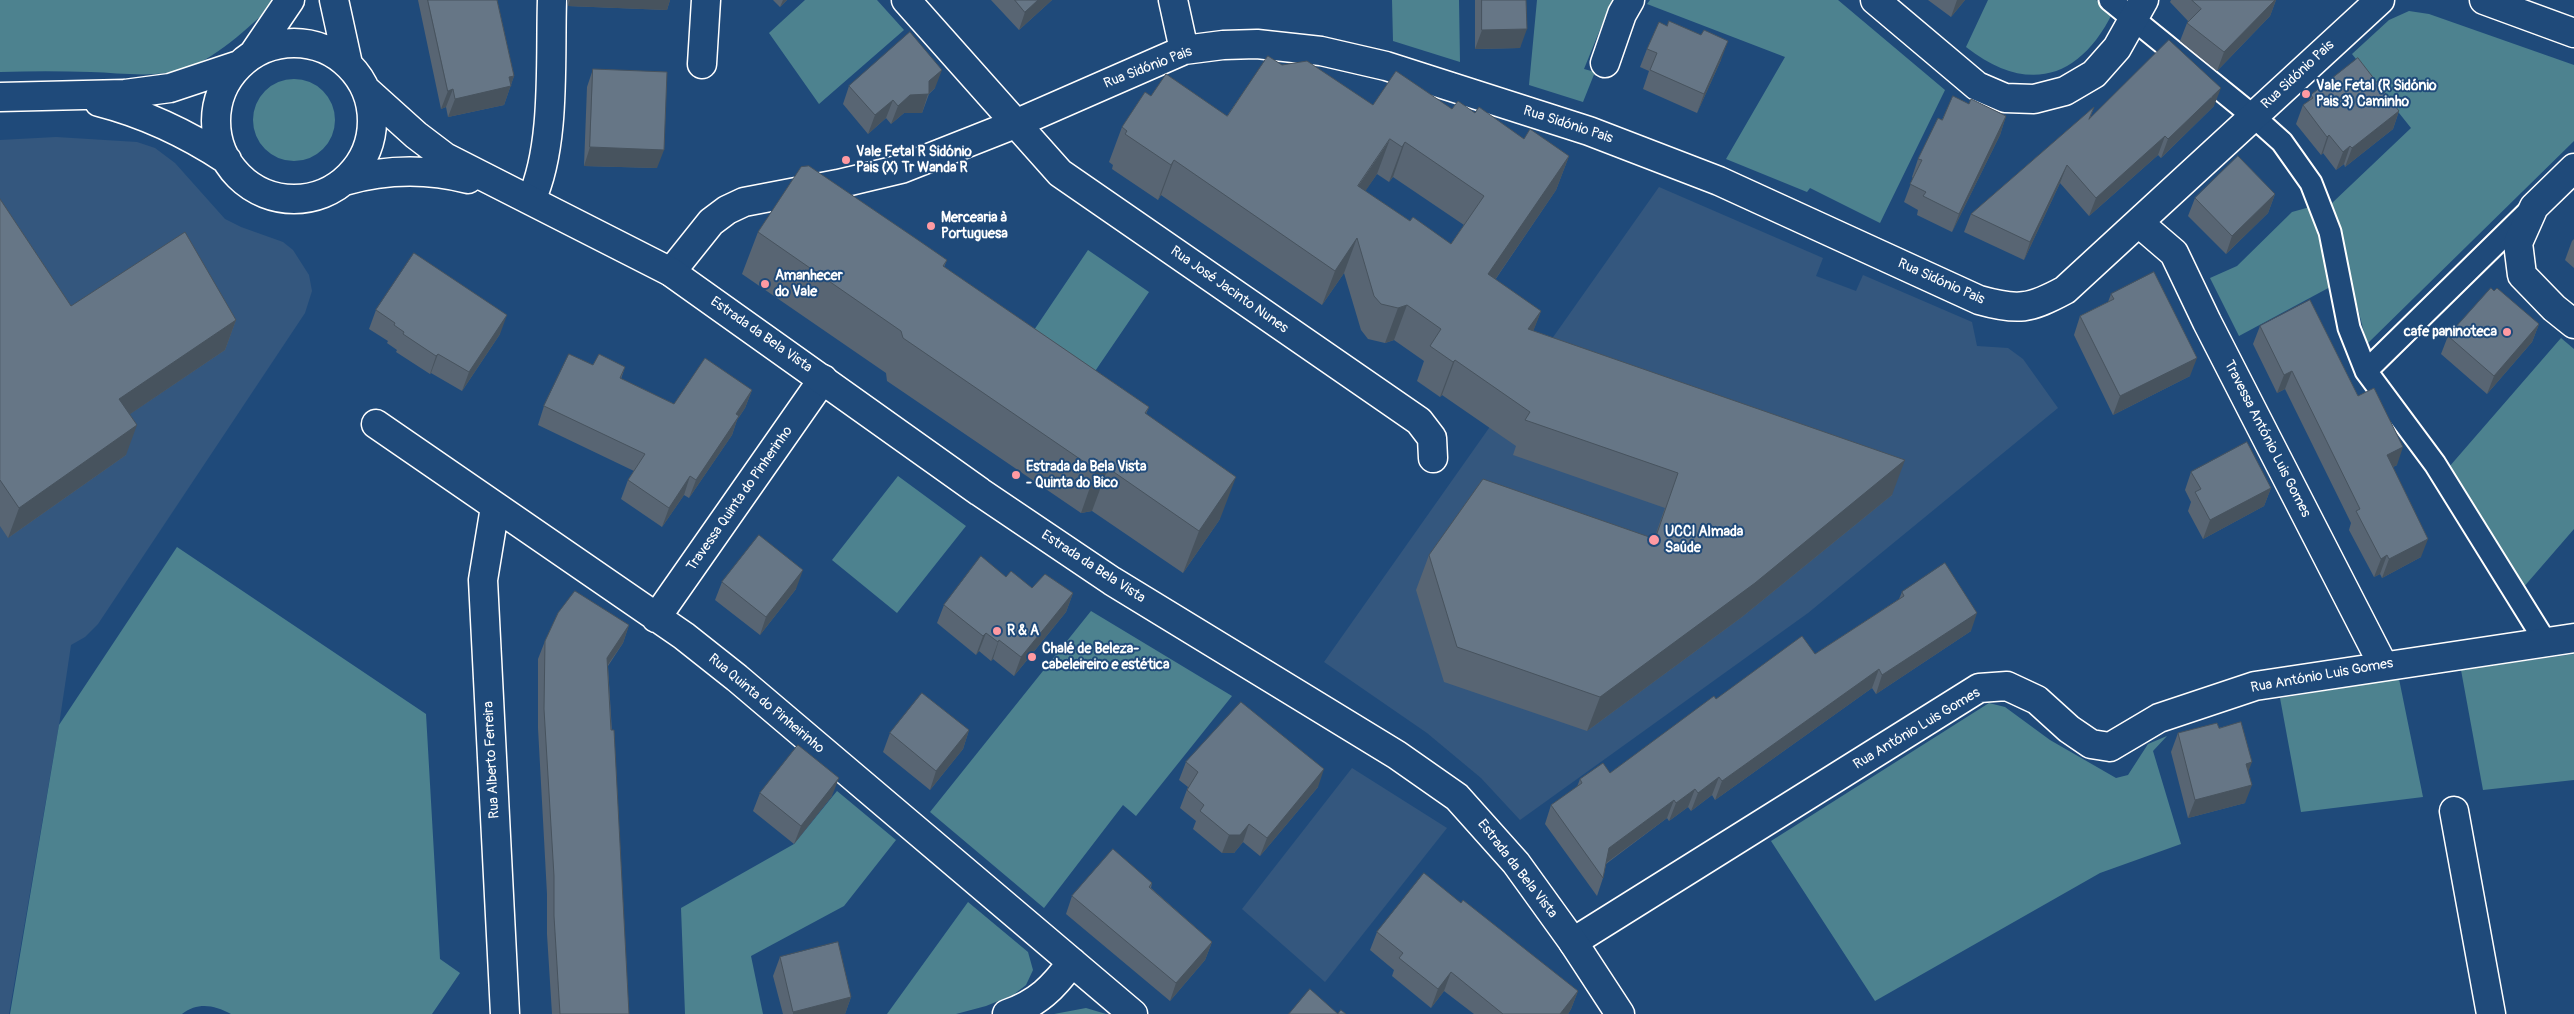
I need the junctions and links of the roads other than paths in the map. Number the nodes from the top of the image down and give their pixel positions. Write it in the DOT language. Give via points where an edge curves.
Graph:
graph roads {
  1 [pos="290,0"];
  2 [pos="334,0"];
  3 [pos="552,0"];
  4 [pos="706,0"];
  5 [pos="906,0"];
  6 [pos="1174,0"];
  7 [pos="1630,0"];
  8 [pos="1875,0"];
  9 [pos="2110,0"];
  10 [pos="2380,0"];
  11 [pos="2484,0"];
  12 [pos="2139,9"];
  13 [pos="2574,33"];
  14 [pos="1184,50"];
  15 [pos="247,59"];
  16 [pos="1605,62"];
  17 [pos="348,64"];
  18 [pos="702,64"];
  19 [pos="366,90"];
  20 [pos="0,97"];
  21 [pos="78,97"];
  22 [pos="2253,116"];
  23 [pos="1015,124"];
  24 [pos="227,160"];
  25 [pos="2574,168"];
  26 [pos="344,181"];
  27 [pos="503,187"];
  28 [pos="531,200"];
  29 [pos="2534,207"];
  30 [pos="2139,223"];
  31 [pos="671,272"];
  32 [pos="2574,324"];
  33 [pos="2366,371"];
  34 [pos="823,379"];
  35 [pos="376,424"];
  36 [pos="1433,458"];
  37 [pos="495,507"];
  38 [pos="656,618"];
  39 [pos="2574,638"];
  40 [pos="2545,641"];
  41 [pos="2383,666"];
  42 [pos="2454,811"];
  43 [pos="1573,942"];
  44 [pos="1072,962"];
  45 [pos="505,1014"];
  46 [pos="1007,1014"];
  47 [pos="1134,1014"];
  48 [pos="1620,1014"];
  49 [pos="2491,1014"];
  1 -- 15 [label="street"];
  2 -- 17 [label="street"];
  3 -- 28 [label="street" via="547,145 541,179"];
  4 -- 18 [label="street"];
  5 -- 23 [label="street, Rua José Jacinto Nunes"];
  6 -- 14 [label="street"];
  7 -- 16 [label="street"];
  8 -- 12 [label="street" via="1977,86 2005,98 2034,99 2065,91 2094,74 2117,48"];
  9 -- 12 [label="street"];
  10 -- 22 [label="street, Rua Sidónio Pais"];
  11 -- 13 [label="street"];
  12 -- 22 [label="street"];
  14 -- 23 [label="street, Rua Sidónio Pais"];
  14 -- 30 [label="street, Rua Sidónio Pais" via="1257,44 1321,52 1395,69 1653,154 1979,300 2006,308 2038,305 2065,290"];
  15 -- 17 [label="street" via="278,44 303,43 327,50"];
  15 -- 21 [label="street" via="170,88"];
  15 -- 24 [label="street" via="224,86 217,111 217,136"];
  17 -- 19 [label="street" via="359,75"];
  19 -- 26 [label="street" via="372,114 370,139 361,162"];
  19 -- 27 [label="street" via="446,157"];
  20 -- 21 [label="street"];
  21 -- 24 [label="street" via="129,110 166,124"];
  22 -- 30 [label="street, Rua Sidónio Pais"];
  22 -- 33 [label="street" via="2282,142 2311,182 2330,232 2349,328"];
  23 -- 31 [label="street, Rua Sidónio Pais" via="901,168 744,202 711,222"];
  23 -- 36 [label="street, Rua José Jacinto Nunes" via="1060,172 1419,421 1432,438"];
  24 -- 26 [label="street" via="244,181 267,194 294,199 321,195"];
  25 -- 29 [label="street"];
  26 -- 27 [label="street" via="374,173 431,171"];
  27 -- 28 [label="street, Estrada da Bela Vista"];
  28 -- 31 [label="street, Estrada da Bela Vista"];
  29 -- 32 [label="street" via="2518,243 2522,275"];
  29 -- 33 [label="street"];
  30 -- 41 [label="street, Travessa António Luis Gomes" via="2174,253"];
  31 -- 34 [label="street, Estrada da Bela Vista"];
  33 -- 40 [label="street" via="2435,464"];
  34 -- 38 [label="street, Travessa Quinta do Pinherinho"];
  34 -- 43 [label="street, Estrada da Bela Vista" via="980,492 1112,581 1397,755 1457,797 1516,863"];
  35 -- 37 [label="street, Rua Quinta do Pinheirinho"];
  37 -- 38 [label="street, Rua Quinta do Pinheirinho"];
  37 -- 45 [label="street, Rua Alberto Ferreira" via="483,580"];
  38 -- 44 [label="street, Rua Quinta do Pinheirinho" via="737,678"];
  39 -- 40 [label="street, Rua António Luis Gomes"];
  40 -- 41 [label="street, Rua António Luis Gomes"];
  41 -- 43 [label="street, Rua António Luis Gomes" via="2255,686 2159,718 2110,747 2091,744 2037,700 2007,686 1979,688"];
  42 -- 49 [label="street"];
  43 -- 48 [label="street, Estrada da Bela Vista"];
  44 -- 46 [label="street" via="1054,986 1034,1002"];
  44 -- 47 [label="street, Rua Quinta do Pinheirinho"];
}
